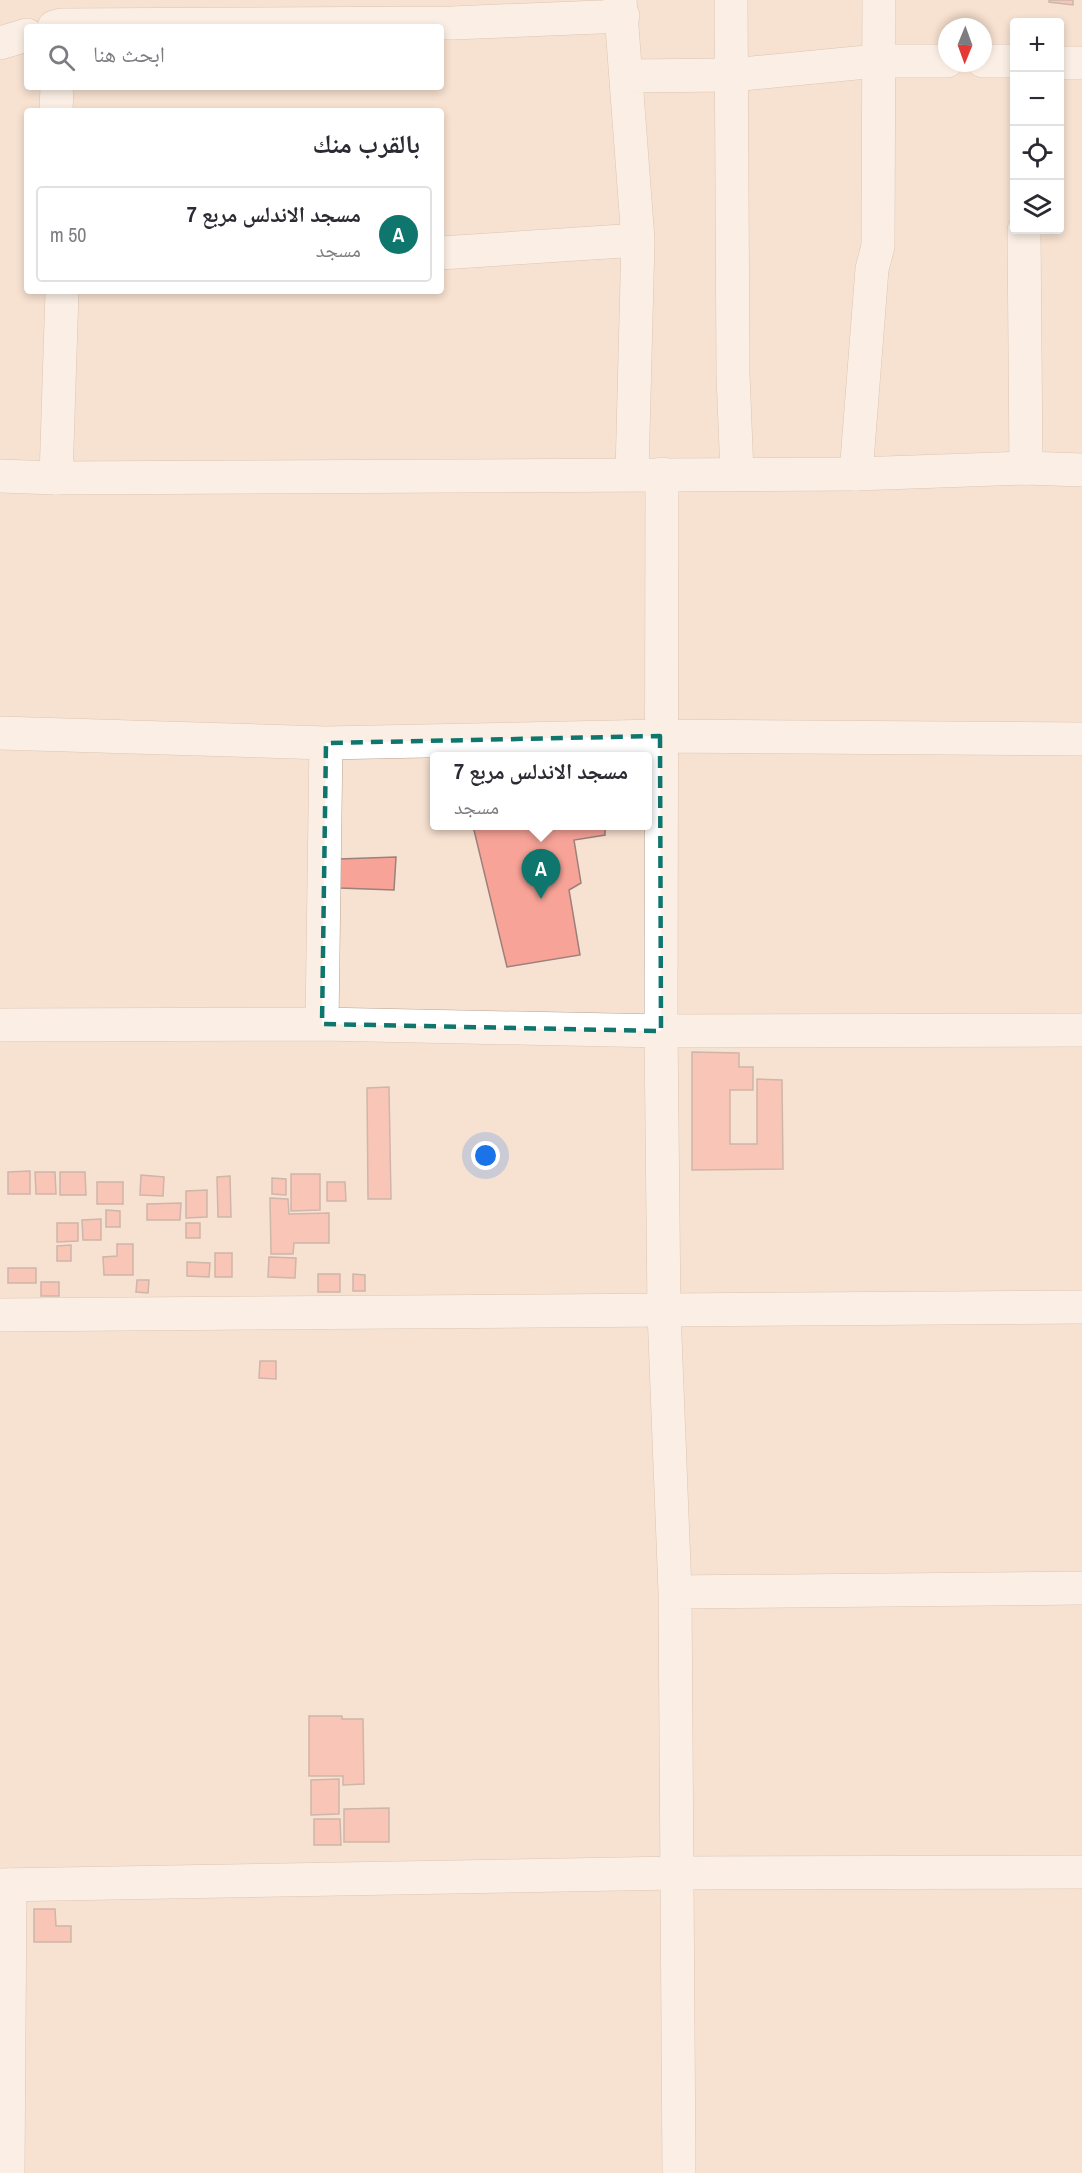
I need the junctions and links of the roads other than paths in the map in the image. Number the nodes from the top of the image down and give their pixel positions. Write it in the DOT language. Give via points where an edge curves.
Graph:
graph roads {
  1 [pos="731,0"];
  2 [pos="879,0"];
  3 [pos="622,8"];
  4 [pos="451,11"];
  5 [pos="269,12"];
  6 [pos="60,20"];
  7 [pos="24,36"];
  8 [pos="0,43"];
  9 [pos="877,61"];
  10 [pos="938,61"];
  11 [pos="992,61"];
  12 [pos="1010,61"];
  13 [pos="1064,63"];
  14 [pos="1082,63"];
  15 [pos="732,75"];
  16 [pos="628,76"];
  17 [pos="57,90"];
  18 [pos="56,108"];
  19 [pos="1024,234"];
  20 [pos="638,240"];
  21 [pos="444,253"];
  22 [pos="62,294"];
  23 [pos="1026,468"];
  24 [pos="1082,470"];
  25 [pos="737,473"];
  26 [pos="647,474"];
  27 [pos="856,474"];
  28 [pos="0,476"];
  29 [pos="56,478"];
  30 [pos="0,733"];
  31 [pos="660,736"];
  32 [pos="1082,739"];
  33 [pos="326,743"];
  34 [pos="322,1024"];
  35 [pos="0,1025"];
  36 [pos="1082,1030"];
  37 [pos="661,1031"];
  38 [pos="1082,1307"];
  39 [pos="664,1311"];
  40 [pos="0,1315"];
  41 [pos="1082,1588"];
  42 [pos="675,1592"];
  43 [pos="1082,1872"];
  44 [pos="676,1873"];
  45 [pos="5,1885"];
  46 [pos="8,2173"];
  47 [pos="679,2173"];
  1 -- 15 [label="street"];
  2 -- 9 [label="street"];
  3 -- 4 [label="street"];
  3 -- 16 [label="street"];
  4 -- 5 [label="street"];
  5 -- 6 [label="street"];
  7 -- 8 [label="street"];
  9 -- 10 [label="street"];
  9 -- 15 [label="street"];
  9 -- 27 [label="street" via="878,246 872,269"];
  11 -- 12 [label="street"];
  13 -- 14 [label="street"];
  15 -- 16 [label="street"];
  15 -- 25 [label="street"];
  16 -- 20 [label="street"];
  17 -- 18 [label="street"];
  19 -- 23 [label="street"];
  20 -- 21 [label="street"];
  20 -- 26 [label="street"];
  22 -- 29 [label="street"];
  23 -- 24 [label="street"];
  23 -- 27 [label="street"];
  25 -- 26 [label="street"];
  25 -- 27 [label="street"];
  26 -- 29 [label="street"];
  26 -- 31 [label="street"];
  28 -- 29 [label="street"];
  30 -- 33 [label="street"];
  31 -- 32 [label="street"];
  31 -- 33 [label="street"];
  31 -- 37 [label="street"];
  33 -- 34 [label="street"];
  34 -- 35 [label="street"];
  34 -- 37 [label="street"];
  36 -- 37 [label="street"];
  37 -- 39 [label="street"];
  38 -- 39 [label="street"];
  39 -- 40 [label="street"];
  39 -- 42 [label="street"];
  41 -- 42 [label="street"];
  42 -- 44 [label="street"];
  43 -- 44 [label="street"];
  44 -- 45 [label="street"];
  44 -- 47 [label="street"];
  45 -- 46 [label="street"];
}
